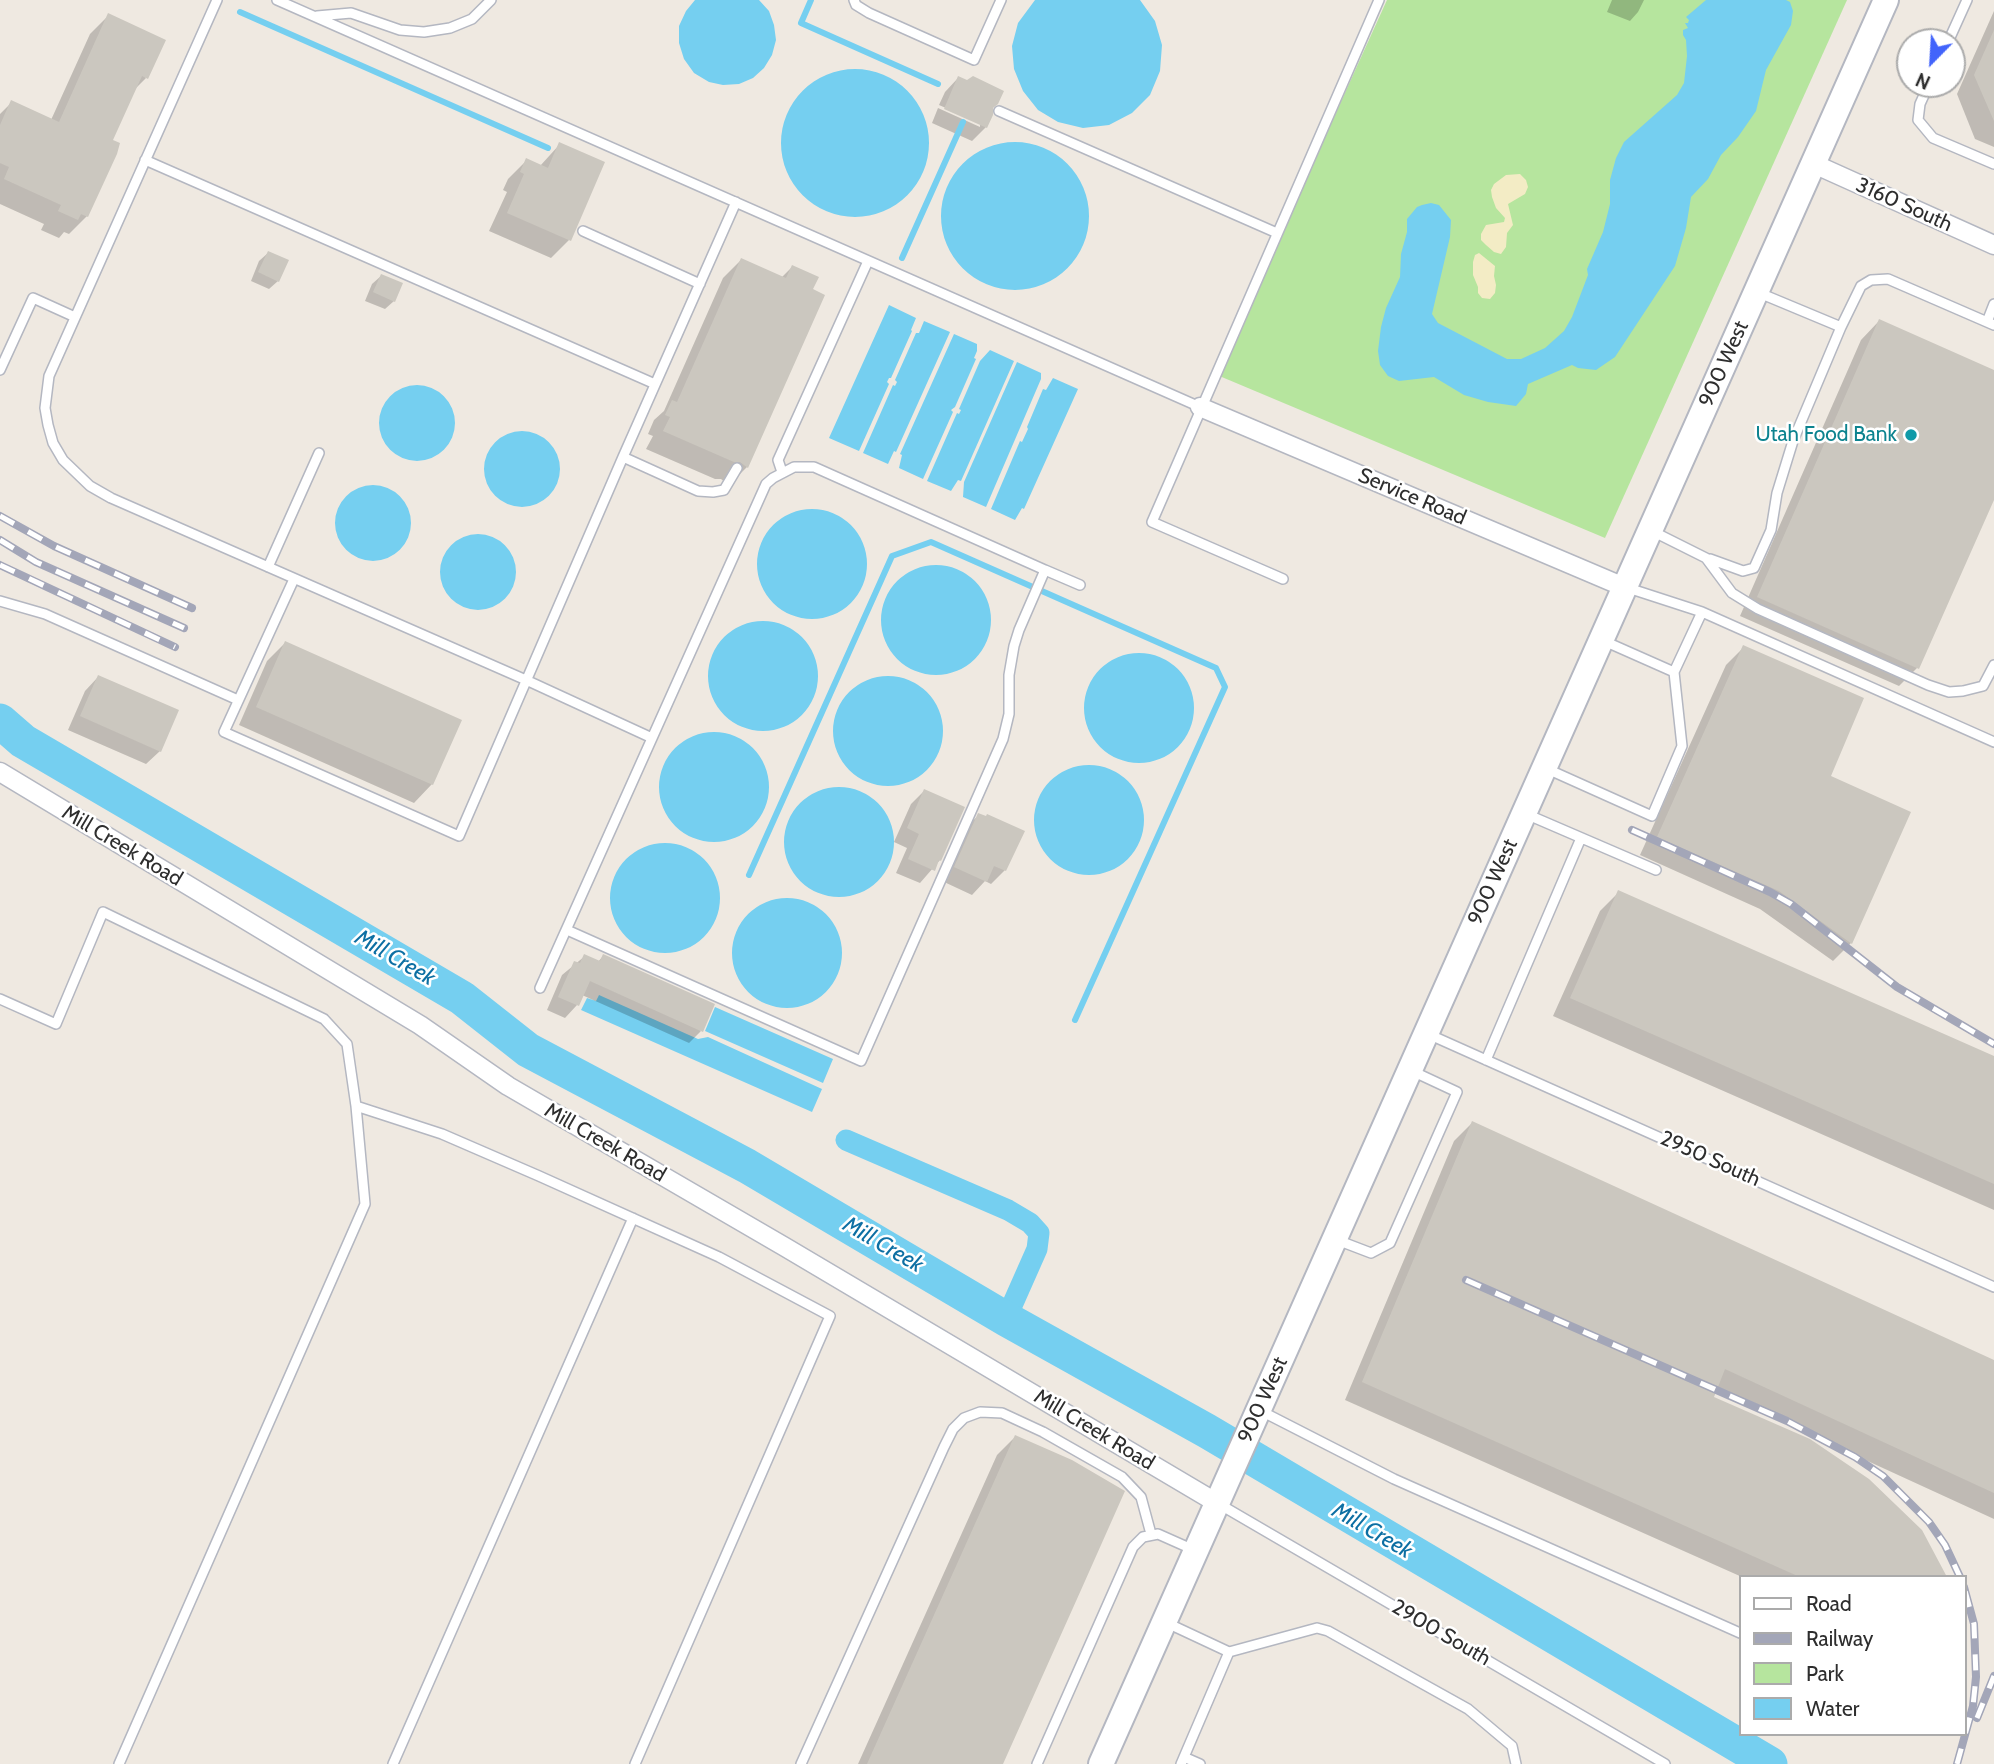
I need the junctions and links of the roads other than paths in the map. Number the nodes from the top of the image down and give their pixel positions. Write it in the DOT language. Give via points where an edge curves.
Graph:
graph roads {
  1 [pos="217,0"];
  2 [pos="277,0"];
  3 [pos="491,0"];
  4 [pos="854,0"];
  5 [pos="1001,0"];
  6 [pos="1379,0"];
  7 [pos="1886,0"];
  8 [pos="1967,0"];
  9 [pos="314,16"];
  10 [pos="1954,28"];
  11 [pos="1923,98"];
  12 [pos="999,111"];
  13 [pos="145,160"];
  14 [pos="1814,164"];
  15 [pos="1994,164"];
  16 [pos="736,202"];
  17 [pos="583,231"];
  18 [pos="1277,233"];
  19 [pos="1994,245"];
  20 [pos="869,261"];
  21 [pos="700,284"];
  22 [pos="1757,292"];
  23 [pos="1994,304"];
  24 [pos="75,317"];
  25 [pos="1990,324"];
  26 [pos="1841,327"];
  27 [pos="0,370"];
  28 [pos="655,384"];
  29 [pos="1200,407"];
  30 [pos="319,453"];
  31 [pos="623,457"];
  32 [pos="737,468"];
  33 [pos="782,472"];
  34 [pos="1649,530"];
  35 [pos="1706,558"];
  36 [pos="268,567"];
  37 [pos="1045,570"];
  38 [pos="294,579"];
  39 [pos="1283,579"];
  40 [pos="1080,585"];
  41 [pos="1624,587"];
  42 [pos="0,601"];
  43 [pos="1702,612"];
  44 [pos="1600,639"];
  45 [pos="1994,665"];
  46 [pos="1674,671"];
  47 [pos="526,680"];
  48 [pos="238,700"];
  49 [pos="652,738"];
  50 [pos="1994,742"];
  51 [pos="1544,768"];
  52 [pos="0,772"];
  53 [pos="1524,813"];
  54 [pos="1581,838"];
  55 [pos="1656,870"];
  56 [pos="567,930"];
  57 [pos="540,988"];
  58 [pos="0,999"];
  59 [pos="1426,1033"];
  60 [pos="1486,1059"];
  61 [pos="1410,1070"];
  62 [pos="356,1106"];
  63 [pos="633,1218"];
  64 [pos="1335,1239"];
  65 [pos="1994,1287"];
  66 [pos="1259,1410"];
  67 [pos="1217,1503"];
  68 [pos="1151,1534"];
  69 [pos="1196,1550"];
  70 [pos="1163,1622"];
  71 [pos="1738,1632"];
  72 [pos="1229,1652"];
  73 [pos="1183,1761"];
  74 [pos="119,1764"];
  75 [pos="393,1764"];
  76 [pos="635,1764"];
  77 [pos="801,1764"];
  78 [pos="1037,1764"];
  79 [pos="1101,1764"];
  80 [pos="1199,1764"];
  81 [pos="1516,1764"];
  82 [pos="1665,1764"];
  1 -- 13 [label="lane"];
  2 -- 9 [label="lane"];
  3 -- 9 [label="lane" via="472,19 425,32 400,30 351,13"];
  4 -- 5 [label="lane" via="869,13 974,60"];
  6 -- 18 [label="lane"];
  7 -- 14 [label="main road, 900 West"];
  8 -- 10 [label="lane"];
  9 -- 16 [label="lane"];
  11 -- 15 [label="lane" via="1918,120 1933,138"];
  12 -- 18 [label="lane"];
  13 -- 24 [label="lane"];
  13 -- 28 [label="lane"];
  14 -- 19 [label="street, 3160 South"];
  14 -- 22 [label="main road, 900 West"];
  16 -- 20 [label="lane"];
  16 -- 21 [label="lane"];
  17 -- 21 [label="lane"];
  18 -- 29 [label="lane"];
  20 -- 29 [label="lane"];
  20 -- 33 [label="lane" via="778,460"];
  21 -- 28 [label="lane"];
  22 -- 26 [label="lane"];
  22 -- 34 [label="main road, 900 West"];
  23 -- 25 [label="lane"];
  24 -- 27 [label="lane" via="33,298"];
  24 -- 36 [label="lane" via="49,376 46,395 48,425 63,460 90,486 111,498"];
  25 -- 26 [label="lane" via="1881,278 1861,286"];
  26 -- 35 [label="lane" via="1793,441 1771,530 1754,568 1743,571"];
  28 -- 31 [label="lane"];
  29 -- 39 [label="lane" via="1152,522"];
  29 -- 41 [label="street, Service Road"];
  30 -- 36 [label="lane"];
  31 -- 32 [label="lane" via="698,491 724,490"];
  31 -- 47 [label="lane"];
  33 -- 37 [label="lane" via="814,467"];
  33 -- 49 [label="lane" via="766,484"];
  34 -- 35 [label="lane"];
  34 -- 41 [label="main road, 900 West"];
  35 -- 45 [label="lane" via="1732,593 1758,609 1928,685 1949,692 1983,686"];
  36 -- 38 [label="lane"];
  37 -- 40 [label="lane"];
  37 -- 56 [label="lane" via="1012,653 1003,739 861,1061"];
  38 -- 47 [label="lane"];
  38 -- 48 [label="lane"];
  41 -- 43 [label="lane"];
  41 -- 44 [label="main road, 900 West"];
  42 -- 48 [label="lane" via="45,614"];
  43 -- 46 [label="lane"];
  43 -- 50 [label="lane"];
  44 -- 46 [label="lane"];
  44 -- 51 [label="main road, 900 West"];
  46 -- 51 [label="lane" via="1682,746 1652,816"];
  47 -- 48 [label="lane" via="459,836 224,732"];
  47 -- 49 [label="lane"];
  49 -- 56 [label="lane"];
  51 -- 53 [label="main road, 900 West"];
  52 -- 67 [label="street, Mill Creek Road" via="420,1025 508,1086"];
  53 -- 54 [label="lane"];
  53 -- 59 [label="main road, 900 West"];
  54 -- 55 [label="lane"];
  54 -- 60 [label="lane"];
  56 -- 57 [label="lane"];
  58 -- 62 [label="lane" via="56,1024 103,912 324,1018 348,1044"];
  59 -- 60 [label="lane, 2950 South"];
  59 -- 61 [label="main road, 900 West"];
  60 -- 65 [label="lane, 2950 South"];
  61 -- 64 [label="main road, 900 West"];
  61 -- 64 [label="lane" via="1457,1092 1390,1243 1371,1253"];
  62 -- 63 [label="lane" via="442,1134"];
  62 -- 74 [label="lane" via="365,1203"];
  63 -- 75 [label="lane"];
  63 -- 76 [label="lane" via="830,1316"];
  64 -- 66 [label="main road, 900 West"];
  66 -- 67 [label="main road, 900 West"];
  66 -- 71 [label="lane" via="1394,1479"];
  67 -- 69 [label="main road, 900 West"];
  67 -- 82 [label="lane, 2900 South"];
  68 -- 69 [label="lane"];
  68 -- 77 [label="lane" via="1141,1497 1131,1483 1017,1419 989,1411 964,1418 948,1438"];
  68 -- 78 [label="lane" via="1133,1547"];
  69 -- 70 [label="main road, 900 West"];
  70 -- 72 [label="lane"];
  70 -- 79 [label="main road, 900 West"];
  72 -- 73 [label="lane"];
  72 -- 81 [label="lane" via="1317,1628 1328,1632 1468,1709 1512,1746"];
  73 -- 80 [label="lane"];
}
